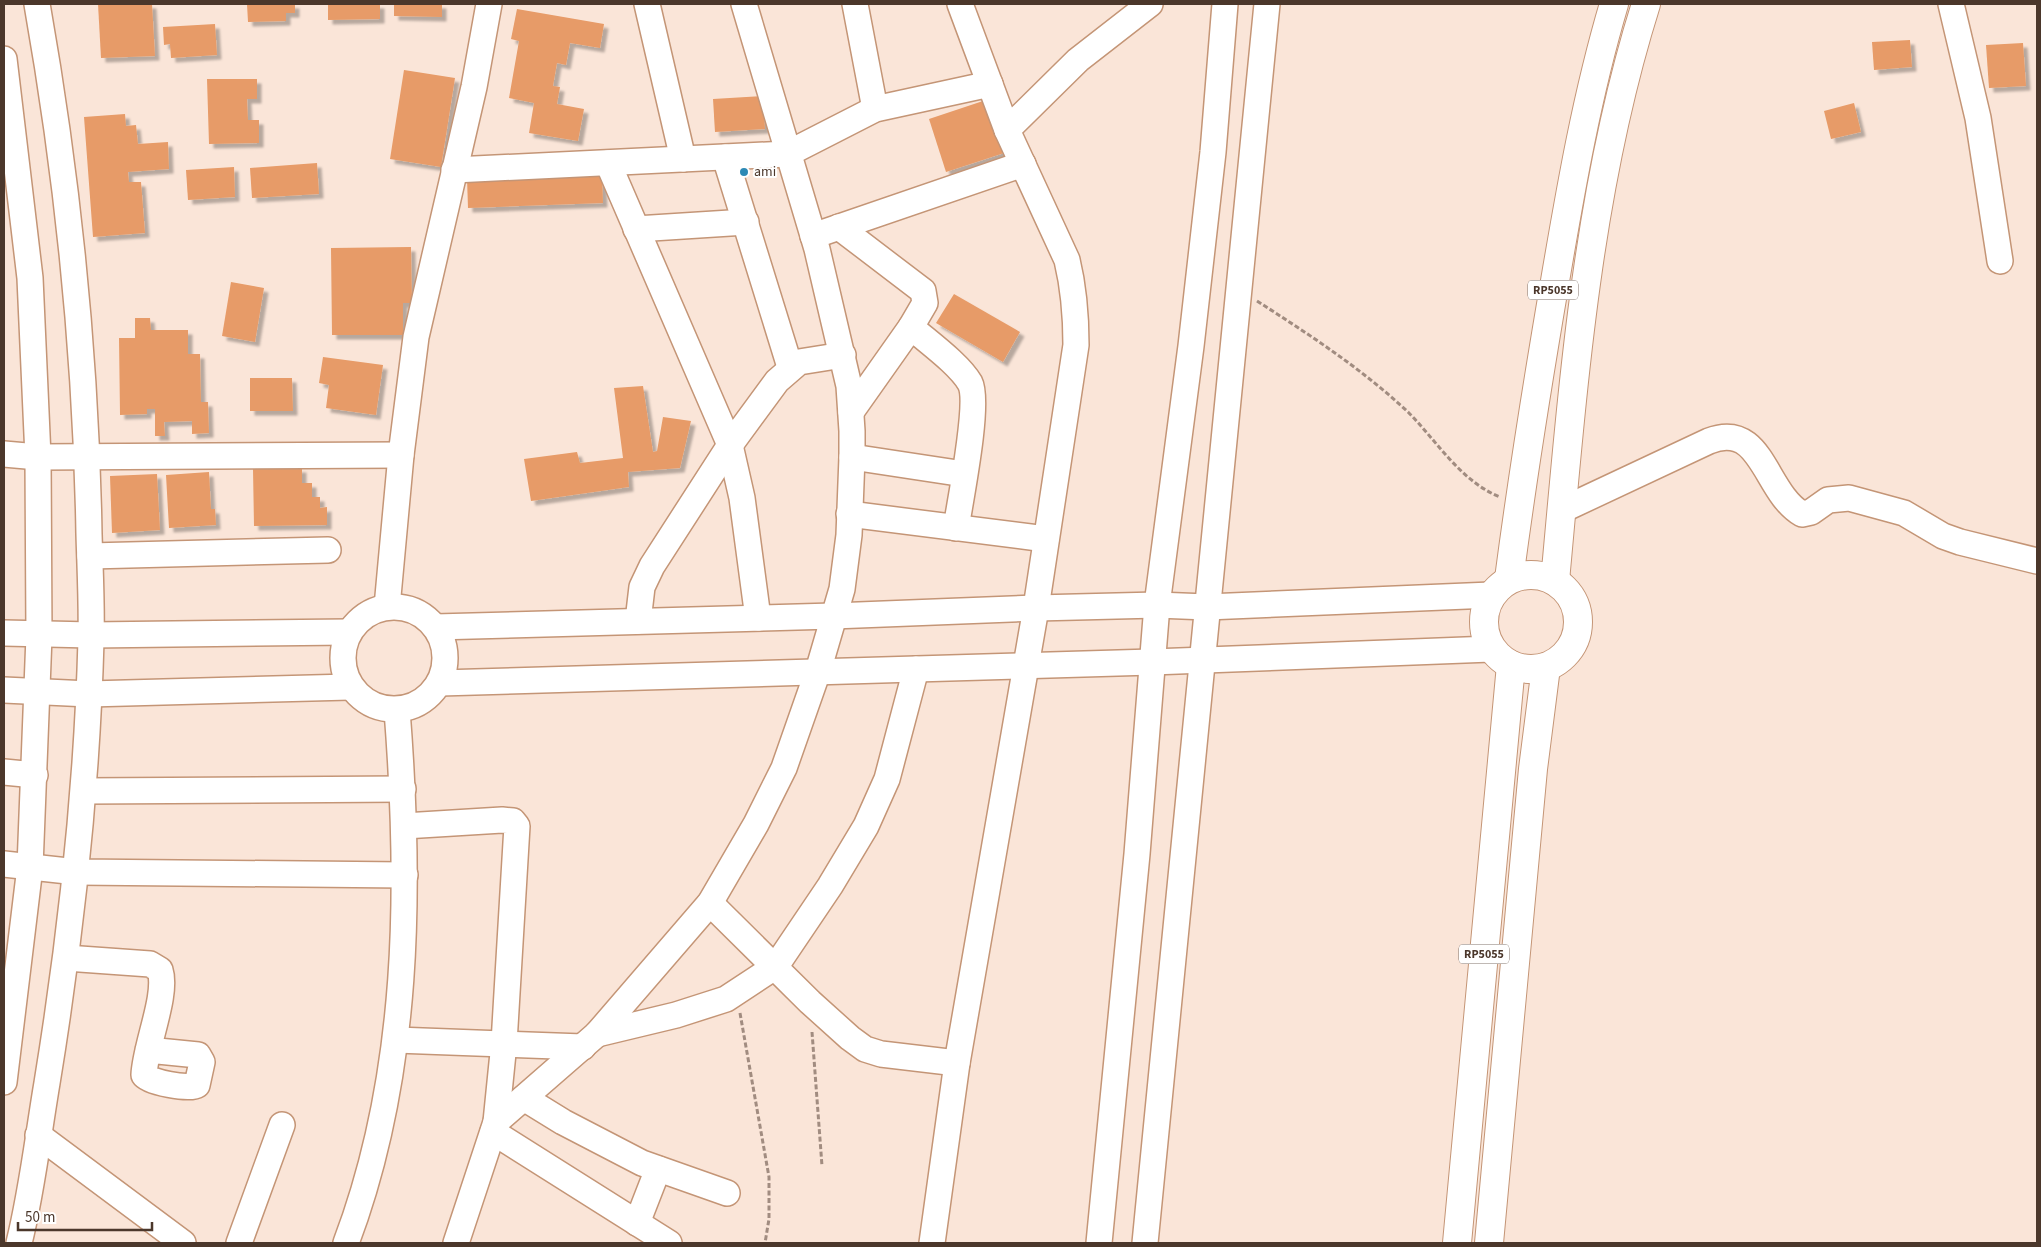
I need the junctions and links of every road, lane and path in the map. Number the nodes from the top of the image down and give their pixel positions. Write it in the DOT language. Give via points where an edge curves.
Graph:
graph roads {
  1 [pos="37,4"];
  2 [pos="489,4"];
  3 [pos="647,4"];
  4 [pos="744,4"];
  5 [pos="855,4"];
  6 [pos="960,4"];
  7 [pos="1150,4"];
  8 [pos="1226,4"];
  9 [pos="1267,4"];
  10 [pos="1614,4"];
  11 [pos="1646,4"];
  12 [pos="1951,4"];
  13 [pos="4,59"];
  14 [pos="990,84"];
  15 [pos="875,108"];
  16 [pos="1007,130"];
  17 [pos="787,154"];
  18 [pos="725,157"];
  19 [pos="683,159"];
  20 [pos="608,162"];
  21 [pos="1023,164"];
  22 [pos="454,170"];
  23 [pos="746,222"];
  24 [pos="839,227"];
  25 [pos="636,229"];
  26 [pos="813,236"];
  27 [pos="2000,261"];
  28 [pos="1239,289"];
  29 [pos="911,327"];
  30 [pos="843,355"];
  31 [pos="790,367"];
  32 [pos="851,412"];
  33 [pos="730,445"];
  34 [pos="4,454"];
  35 [pos="401,455"];
  36 [pos="88,456"];
  37 [pos="852,456"];
  38 [pos="38,457"];
  39 [pos="964,474"];
  40 [pos="1519,504"];
  41 [pos="1562,510"];
  42 [pos="849,514"];
  43 [pos="956,528"];
  44 [pos="1046,539"];
  45 [pos="328,550"];
  46 [pos="90,556"];
  47 [pos="2037,561"];
  48 [pos="1555,581"];
  49 [pos="1500,587"];
  50 [pos="1157,605"];
  51 [pos="387,607"];
  52 [pos="1207,607"];
  53 [pos="1036,608"];
  54 [pos="833,616"];
  55 [pos="758,618"];
  56 [pos="638,620"];
  57 [pos="435,627"];
  58 [pos="349,632"];
  59 [pos="4,633"];
  60 [pos="39,636"];
  61 [pos="91,636"];
  62 [pos="1501,657"];
  63 [pos="1204,660"];
  64 [pos="1152,662"];
  65 [pos="1024,665"];
  66 [pos="1546,667"];
  67 [pos="916,669"];
  68 [pos="818,671"];
  69 [pos="440,684"];
  70 [pos="350,687"];
  71 [pos="4,690"];
  72 [pos="39,692"];
  73 [pos="89,694"];
  74 [pos="396,710"];
  75 [pos="4,772"];
  76 [pos="35,775"];
  77 [pos="403,789"];
  78 [pos="84,791"];
  79 [pos="404,826"];
  80 [pos="4,864"];
  81 [pos="30,867"];
  82 [pos="77,872"];
  83 [pos="404,875"];
  84 [pos="710,903"];
  85 [pos="66,958"];
  86 [pos="776,966"];
  87 [pos="735,993"];
  88 [pos="810,1002"];
  89 [pos="396,1040"];
  90 [pos="590,1041"];
  91 [pos="504,1044"];
  92 [pos="148,1050"];
  93 [pos="957,1063"];
  94 [pos="4,1082"];
  95 [pos="524,1098"];
  96 [pos="282,1125"];
  97 [pos="495,1127"];
  98 [pos="38,1135"];
  99 [pos="822,1166"];
  100 [pos="658,1169"];
  101 [pos="727,1193"];
  102 [pos="637,1222"];
  103 [pos="25,1240"];
  104 [pos="183,1243"];
  105 [pos="239,1243"];
  106 [pos="346,1243"];
  107 [pos="456,1243"];
  108 [pos="669,1243"];
  109 [pos="764,1243"];
  110 [pos="932,1243"];
  111 [pos="1099,1243"];
  112 [pos="1145,1243"];
  113 [pos="1457,1243"];
  114 [pos="1489,1243"];
  1 -- 36 [label="street" via="56,111 80,332"];
  2 -- 22 [label="street"];
  3 -- 19 [label="street"];
  4 -- 17 [label="street"];
  5 -- 15 [label="street"];
  6 -- 14 [label="street"];
  7 -- 16 [label="street" via="1078,60"];
  8 -- 50 [label="street" via="1194,327"];
  9 -- 28 [label="street"];
  10 -- 40 [label="highway, RP5055" via="1577,150"];
  11 -- 41 [label="highway, RP5055" via="1617,106 1596,209 1568,428"];
  12 -- 27 [label="street" via="1978,118"];
  13 -- 38 [label="street" via="30,278"];
  14 -- 15 [label="street"];
  14 -- 16 [label="street"];
  15 -- 17 [label="street"];
  16 -- 21 [label="street"];
  17 -- 18 [label="street"];
  17 -- 26 [label="street"];
  18 -- 19 [label="street"];
  18 -- 23 [label="street"];
  19 -- 20 [label="street"];
  20 -- 22 [label="street"];
  20 -- 25 [label="street"];
  21 -- 24 [label="street"];
  21 -- 44 [label="street" via="1067,260 1076,310 1073,374"];
  22 -- 35 [label="street" via="416,337"];
  23 -- 25 [label="street"];
  23 -- 31 [label="street"];
  24 -- 26 [label="street"];
  24 -- 29 [label="street" via="923,290 925,303"];
  25 -- 33 [label="street"];
  26 -- 30 [label="street"];
  28 -- 40 [label="path" via="1340,355 1378,386 1478,486"];
  28 -- 52 [label="street"];
  29 -- 32 [label="street"];
  29 -- 39 [label="street" via="970,383 973,406"];
  30 -- 31 [label="street" via="799,362"];
  30 -- 32 [label="street"];
  31 -- 33 [label="street"];
  32 -- 37 [label="street"];
  33 -- 55 [label="street" via="742,498"];
  33 -- 56 [label="street" via="645,579"];
  34 -- 38 [label="street"];
  35 -- 36 [label="street"];
  35 -- 51 [label="street"];
  36 -- 38 [label="street"];
  36 -- 46 [label="street"];
  37 -- 39 [label="street"];
  37 -- 42 [label="street"];
  38 -- 60 [label="street"];
  39 -- 43 [label="street"];
  40 -- 49 [label="highway, RP5055"];
  41 -- 47 [label="street" via="1709,441 1733,436 1746,441 1777,488 1802,514 1811,512 1828,500 1849,498 1904,513 1960,542"];
  41 -- 48 [label="highway, RP5055"];
  42 -- 43 [label="street"];
  42 -- 54 [label="street" via="846,565"];
  43 -- 44 [label="street"];
  44 -- 53 [label="street"];
  45 -- 46 [label="street"];
  46 -- 61 [label="street"];
  48 -- 49 [label="highway" via="1540,575 1524,574"];
  48 -- 66 [label="highway" via="1574,601 1578,627 1568,652"];
  49 -- 52 [label="street"];
  49 -- 62 [label="highway, RP5055" via="1485,607 1483,621 1485,636"];
  50 -- 52 [label="street"];
  50 -- 53 [label="street"];
  50 -- 64 [label="street"];
  51 -- 57 [label="street" via="414,610"];
  51 -- 58 [label="street" via="372,611"];
  52 -- 63 [label="street"];
  53 -- 54 [label="street"];
  53 -- 65 [label="street"];
  54 -- 55 [label="street"];
  54 -- 68 [label="street"];
  55 -- 56 [label="street"];
  56 -- 57 [label="street"];
  57 -- 69 [label="street" via="446,654"];
  58 -- 61 [label="street"];
  58 -- 70 [label="street" via="342,660"];
  59 -- 60 [label="street"];
  60 -- 61 [label="street"];
  60 -- 72 [label="street"];
  61 -- 73 [label="street"];
  62 -- 63 [label="street"];
  62 -- 66 [label="highway" via="1523,669"];
  62 -- 113 [label="highway, RP5055"];
  63 -- 64 [label="street"];
  63 -- 112 [label="street"];
  64 -- 65 [label="street"];
  64 -- 111 [label="street"];
  65 -- 67 [label="street"];
  65 -- 93 [label="street" via="993,868"];
  66 -- 114 [label="highway, RP5055" via="1532,778"];
  67 -- 68 [label="street"];
  67 -- 86 [label="street" via="887,779 866,826"];
  68 -- 69 [label="street"];
  68 -- 84 [label="street" via="802,723 774,793"];
  69 -- 74 [label="street" via="429,697 414,706"];
  70 -- 73 [label="street"];
  70 -- 74 [label="street" via="370,705"];
  71 -- 72 [label="street"];
  72 -- 73 [label="street"];
  72 -- 76 [label="street"];
  73 -- 78 [label="street"];
  74 -- 77 [label="street"];
  75 -- 76 [label="street"];
  76 -- 81 [label="street"];
  77 -- 78 [label="street"];
  77 -- 79 [label="street"];
  78 -- 82 [label="street"];
  79 -- 83 [label="street"];
  79 -- 91 [label="street" via="502,820 513,820 517,826"];
  80 -- 81 [label="street"];
  81 -- 82 [label="street"];
  81 -- 94 [label="street"];
  82 -- 83 [label="street"];
  82 -- 85 [label="street"];
  83 -- 89 [label="street"];
  84 -- 86 [label="street"];
  84 -- 90 [label="street"];
  85 -- 92 [label="street" via="150,964 160,970 162,982"];
  85 -- 98 [label="street"];
  86 -- 87 [label="street"];
  86 -- 88 [label="street"];
  87 -- 90 [label="street"];
  87 -- 109 [label="path" via="750,1058 768,1177 769,1219"];
  88 -- 93 [label="street" via="865,1049 881,1054"];
  88 -- 99 [label="path"];
  89 -- 91 [label="street"];
  89 -- 106 [label="street" via="369,1171"];
  90 -- 91 [label="street"];
  90 -- 95 [label="street"];
  91 -- 97 [label="street"];
  93 -- 110 [label="street"];
  95 -- 97 [label="street"];
  95 -- 100 [label="street" via="594,1139"];
  96 -- 105 [label="street"];
  97 -- 102 [label="street"];
  97 -- 107 [label="street"];
  98 -- 103 [label="street"];
  98 -- 104 [label="street"];
  100 -- 101 [label="street"];
  100 -- 102 [label="street"];
  102 -- 108 [label="street"];
}
